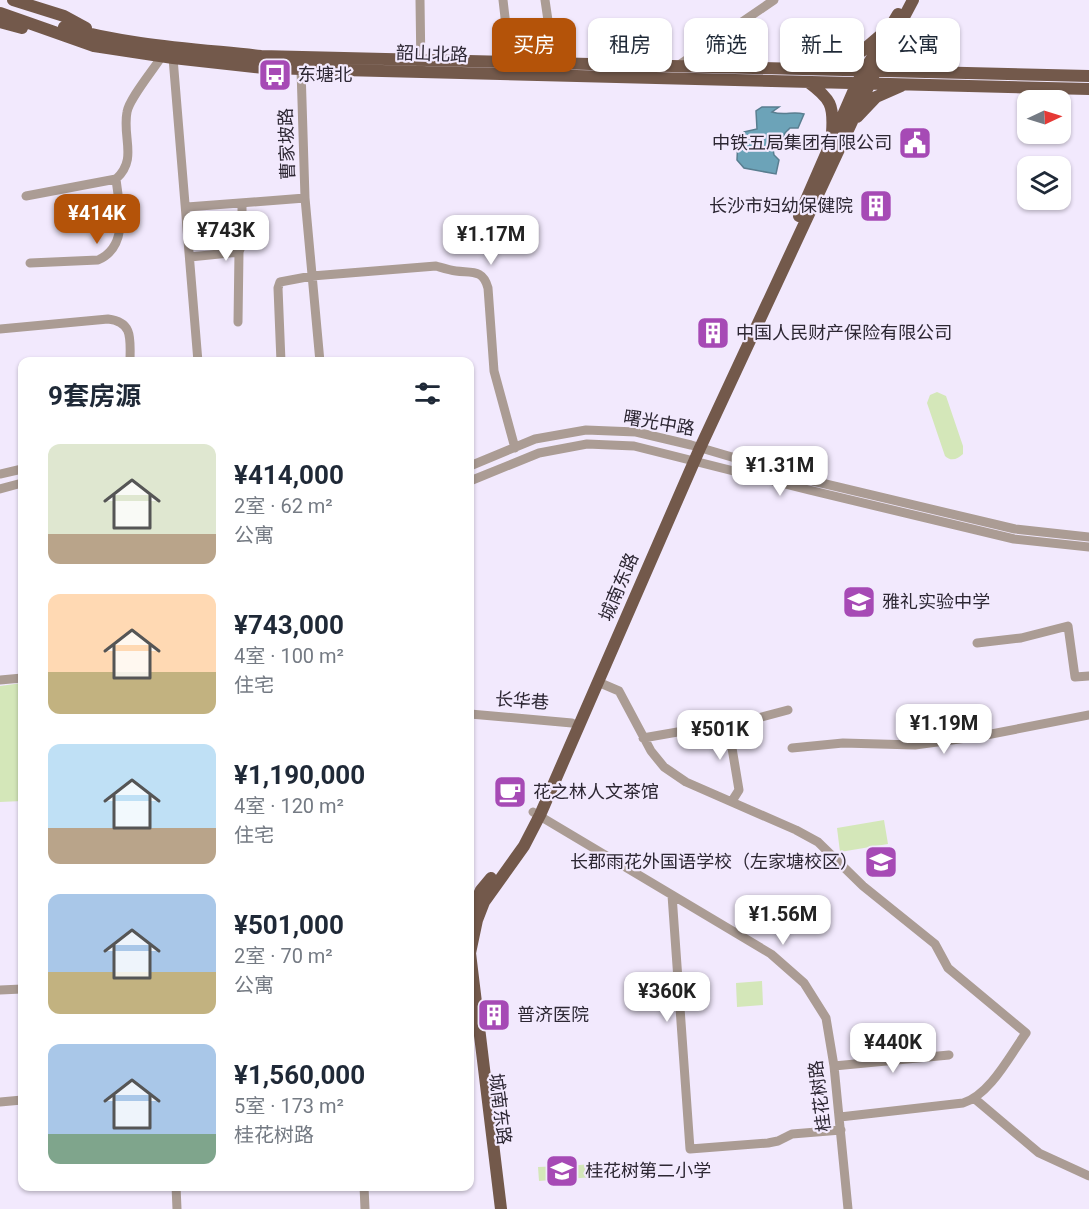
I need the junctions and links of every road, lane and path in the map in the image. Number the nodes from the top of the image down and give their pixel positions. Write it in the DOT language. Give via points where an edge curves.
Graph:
graph roads {
  1 [pos="13,0"];
  2 [pos="420,0"];
  3 [pos="503,0"];
  4 [pos="545,0"];
  5 [pos="774,0"];
  6 [pos="901,0"];
  7 [pos="907,0"];
  8 [pos="913,0"];
  9 [pos="920,0"];
  10 [pos="0,10"];
  11 [pos="505,18"];
  12 [pos="548,18"];
  13 [pos="897,18"];
  14 [pos="899,18"];
  15 [pos="901,18"];
  16 [pos="903,18"];
  17 [pos="0,22"];
  18 [pos="96,40"];
  19 [pos="167,57"];
  20 [pos="876,59"];
  21 [pos="492,62"];
  22 [pos="576,63"];
  23 [pos="422,65"];
  24 [pos="679,65"];
  25 [pos="780,67"];
  26 [pos="302,69"];
  27 [pos="864,69"];
  28 [pos="870,69"];
  29 [pos="934,72"];
  30 [pos="937,73"];
  31 [pos="1089,75"];
  32 [pos="808,82"];
  33 [pos="863,83"];
  34 [pos="907,84"];
  35 [pos="1089,89"];
  36 [pos="850,124"];
  37 [pos="831,142"];
  38 [pos="116,179"];
  39 [pos="26,196"];
  40 [pos="305,198"];
  41 [pos="242,203"];
  42 [pos="187,207"];
  43 [pos="239,252"];
  44 [pos="190,256"];
  45 [pos="30,263"];
  46 [pos="312,276"];
  47 [pos="238,322"];
  48 [pos="0,329"];
  49 [pos="130,357"];
  50 [pos="198,357"];
  51 [pos="281,357"];
  52 [pos="320,357"];
  53 [pos="696,446"];
  54 [pos="515,448"];
  55 [pos="690,459"];
  56 [pos="474,464"];
  57 [pos="18,470"];
  58 [pos="0,474"];
  59 [pos="474,479"];
  60 [pos="18,484"];
  61 [pos="0,489"];
  62 [pos="1089,537"];
  63 [pos="1089,547"];
  64 [pos="977,643"];
  65 [pos="1089,676"];
  66 [pos="18,678"];
  67 [pos="0,680"];
  68 [pos="598,681"];
  69 [pos="788,710"];
  70 [pos="474,714"];
  71 [pos="1089,715"];
  72 [pos="572,723"];
  73 [pos="728,724"];
  74 [pos="643,738"];
  75 [pos="792,748"];
  76 [pos="732,801"];
  77 [pos="536,814"];
  78 [pos="672,895"];
  79 [pos="474,906"];
  80 [pos="474,934"];
  81 [pos="474,986"];
  82 [pos="18,988"];
  83 [pos="0,990"];
  84 [pos="474,1046"];
  85 [pos="949,1055"];
  86 [pos="834,1066"];
  87 [pos="975,1099"];
  88 [pos="18,1100"];
  89 [pos="0,1102"];
  90 [pos="840,1117"];
  91 [pos="841,1130"];
  92 [pos="1089,1176"];
  93 [pos="176,1191"];
  94 [pos="364,1191"];
  95 [pos="177,1209"];
  96 [pos="365,1209"];
  97 [pos="494,1209"];
  98 [pos="501,1209"];
  99 [pos="848,1209"];
  1 -- 18 [label="main road" via="64,16"];
  2 -- 23 [label="street"];
  3 -- 11 [label="street"];
  4 -- 12 [label="street"];
  5 -- 24 [label="street"];
  6 -- 13 [label="main road"];
  7 -- 14 [label="main road, 城南东路"];
  8 -- 15 [label="main road, 城南东路"];
  9 -- 16 [label="main road"];
  10 -- 18 [label="main road, 韶山北路"];
  17 -- 18 [label="main road" via="68,42"];
  18 -- 19 [label="main road, 韶山北路"];
  18 -- 23 [label="main road, 韶山北路" via="261,56"];
  19 -- 26 [label="main road, 韶山北路"];
  19 -- 38 [label="street" via="127,111 128,161"];
  19 -- 42 [label="street"];
  20 -- 28 [label="main road, 城南东路"];
  21 -- 23 [label="main road, 韶山北路"];
  22 -- 24 [label="main road, 韶山北路"];
  23 -- 26 [label="main road, 韶山北路"];
  23 -- 32 [label="main road, 韶山北路"];
  24 -- 25 [label="main road, 韶山北路"];
  26 -- 40 [label="street, 曹家坡路"];
  27 -- 28 [label="main road, 韶山北路"];
  28 -- 30 [label="main road, 韶山北路"];
  28 -- 33 [label="main road, 城南东路"];
  29 -- 30 [label="main road"];
  30 -- 31 [label="main road, 韶山北路"];
  32 -- 33 [label="main road, 韶山北路"];
  32 -- 37 [label="main road" via="824,93 833,113"];
  33 -- 34 [label="main road, 韶山北路"];
  33 -- 36 [label="main road, 城南东路"];
  33 -- 37 [label="main road, 城南东路"];
  34 -- 35 [label="main road, 韶山北路"];
  34 -- 36 [label="main road" via="876,97"];
  36 -- 53 [label="main road, 城南东路"];
  37 -- 53 [label="main road, 城南东路"];
  38 -- 39 [label="street"];
  38 -- 45 [label="street" via="121,221 114,248 108,255 98,260"];
  40 -- 41 [label="street"];
  40 -- 46 [label="street, 曹家坡路"];
  41 -- 42 [label="street"];
  41 -- 43 [label="street"];
  42 -- 44 [label="street"];
  43 -- 44 [label="street"];
  43 -- 47 [label="street"];
  44 -- 50 [label="street"];
  46 -- 51 [label="street" via="280,282"];
  46 -- 52 [label="street, 曹家坡路"];
  46 -- 54 [label="street" via="436,266 483,276 488,288 494,371"];
  48 -- 49 [label="street" via="119,320 126,325 129,335"];
  53 -- 54 [label="street, 曙光中路" via="636,432 586,430 535,439"];
  53 -- 55 [label="main road, 城南东路"];
  53 -- 62 [label="street, 曙光中路" via="813,481 1015,529"];
  54 -- 56 [label="street, 曙光中路"];
  55 -- 59 [label="street, 曙光中路" via="634,446 587,444 539,453"];
  55 -- 63 [label="street, 曙光中路" via="1014,539"];
  55 -- 68 [label="main road, 城南东路"];
  55 -- 72 [label="main road, 城南东路"];
  57 -- 58 [label="street"];
  60 -- 61 [label="street"];
  64 -- 65 [label="street" via="1021,638 1068,626 1075,677"];
  66 -- 67 [label="street"];
  68 -- 74 [label="street" via="619,691"];
  68 -- 77 [label="main road, 城南东路"];
  69 -- 73 [label="street"];
  70 -- 72 [label="street, 长华巷"];
  71 -- 75 [label="street" via="915,745 843,743"];
  72 -- 77 [label="main road, 城南东路"];
  73 -- 74 [label="street"];
  73 -- 76 [label="street" via="739,790"];
  74 -- 76 [label="street" via="664,768"];
  76 -- 87 [label="street" via="818,842 863,886 935,944 948,968 1026,1033"];
  77 -- 78 [label="street, 桂花树路"];
  77 -- 79 [label="main road, 城南东路" via="481,890"];
  77 -- 80 [label="main road, 城南东路" via="524,846 484,902"];
  78 -- 86 [label="street, 桂花树路" via="771,954 804,983 826,1018"];
  78 -- 91 [label="street" via="690,1149 768,1143 792,1134"];
  81 -- 98 [label="main road, 城南东路"];
  82 -- 83 [label="street"];
  84 -- 97 [label="main road, 城南东路"];
  85 -- 86 [label="street"];
  86 -- 90 [label="street, 桂花树路"];
  87 -- 90 [label="street"];
  87 -- 92 [label="street" via="1038,1153"];
  88 -- 89 [label="street"];
  90 -- 91 [label="street, 桂花树路"];
  91 -- 99 [label="street, 桂花树路"];
  93 -- 95 [label="street"];
  94 -- 96 [label="street"];
}
